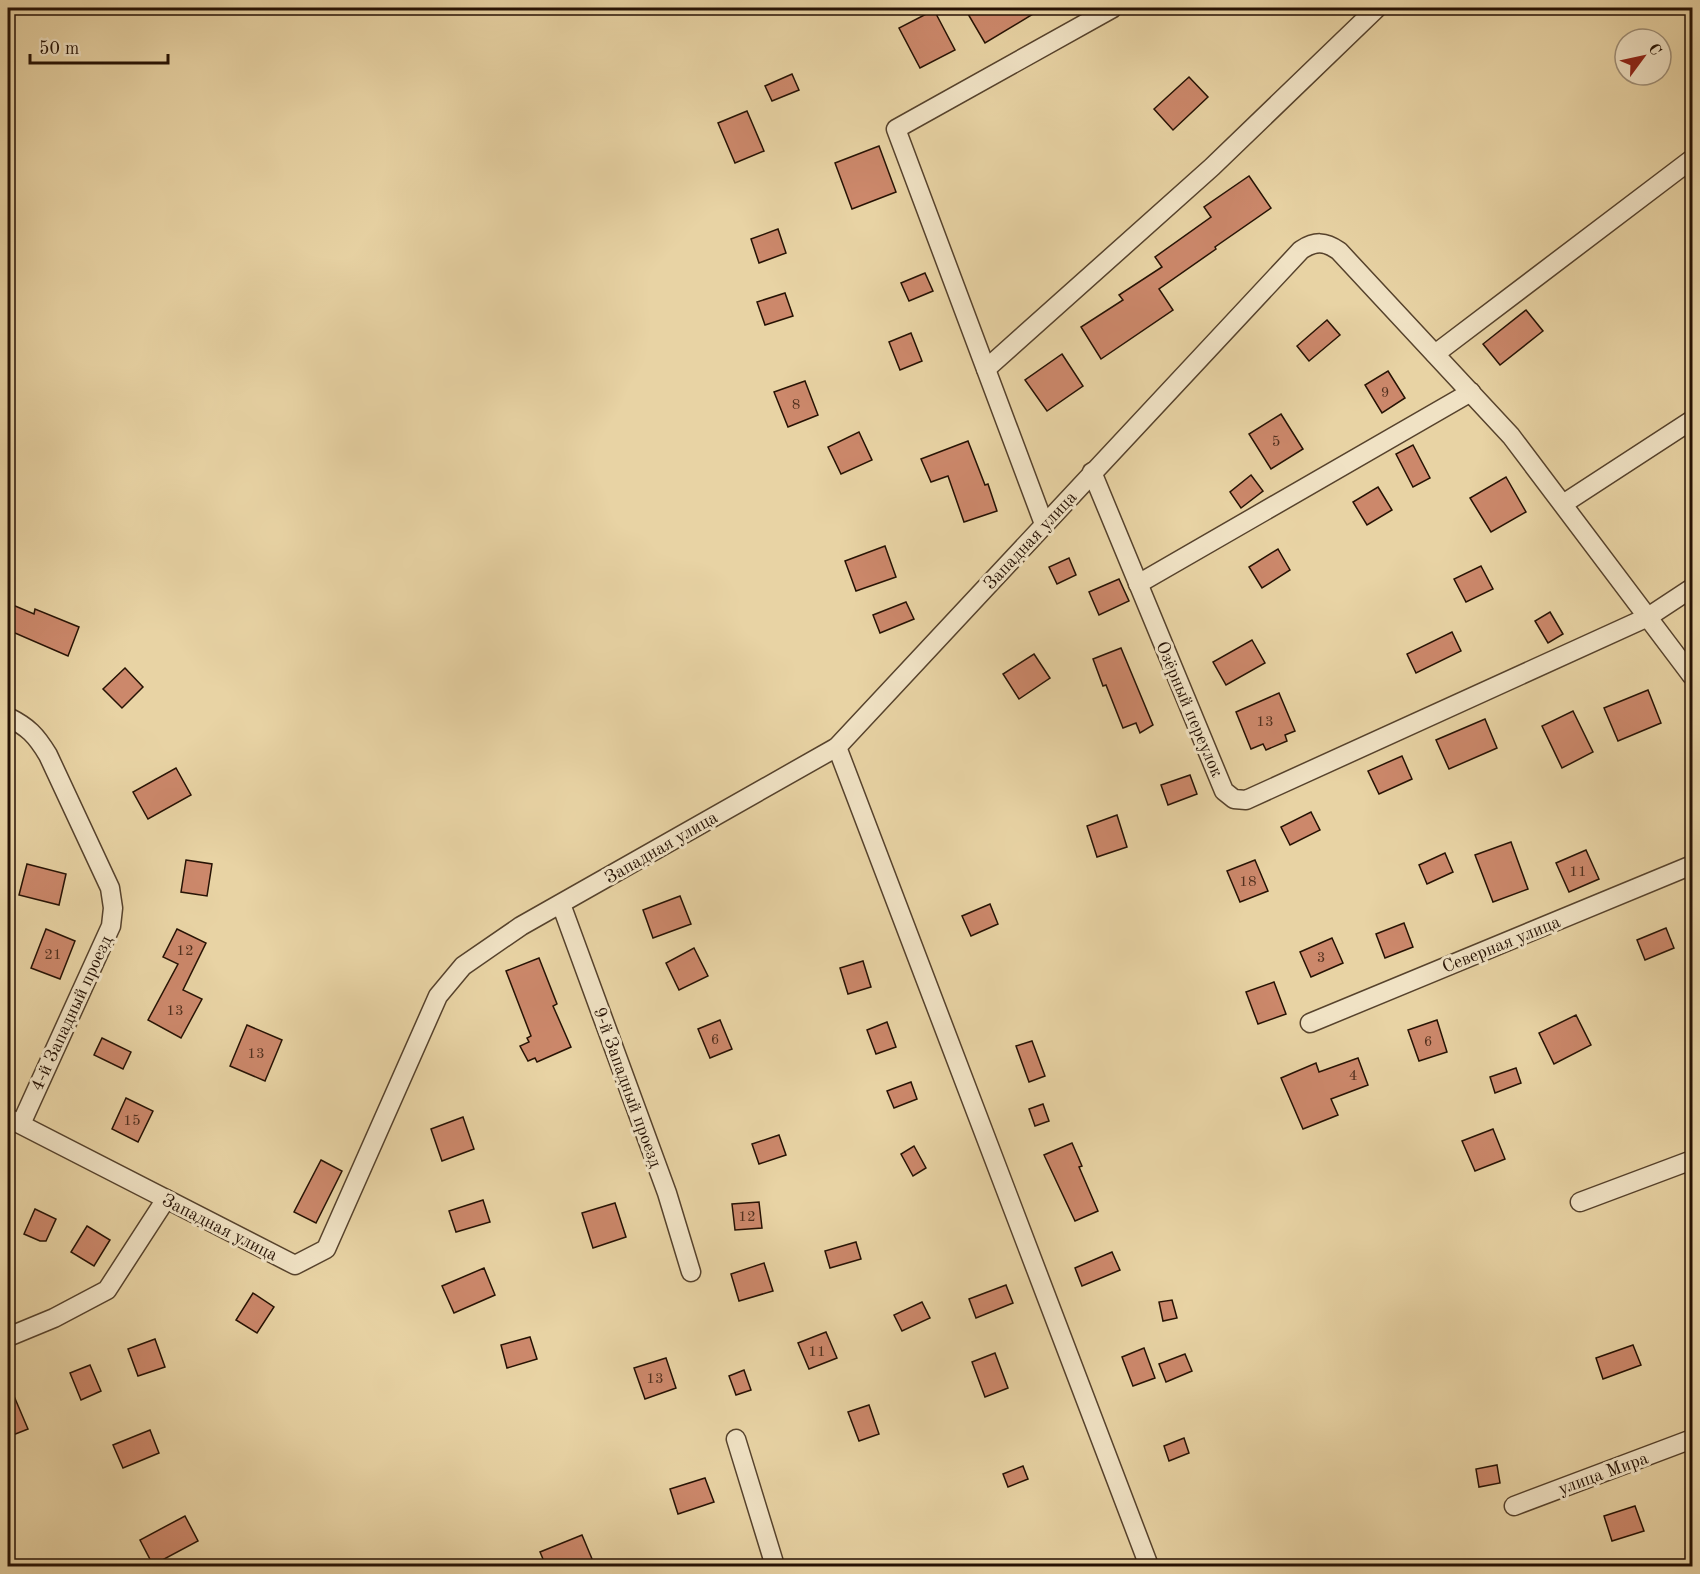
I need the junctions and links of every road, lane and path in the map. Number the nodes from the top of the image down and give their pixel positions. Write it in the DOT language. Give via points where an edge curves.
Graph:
graph roads {
  1 [pos="1113,8"];
  2 [pos="1377,8"];
  3 [pos="1692,159"];
  4 [pos="1435,354"];
  5 [pos="986,369"];
  6 [pos="1471,392"];
  7 [pos="1692,420"];
  8 [pos="1092,472"];
  9 [pos="1563,504"];
  10 [pos="1044,524"];
  11 [pos="1138,584"];
  12 [pos="1692,588"];
  13 [pos="1648,617"];
  14 [pos="1692,676"];
  15 [pos="8,717"];
  16 [pos="837,747"];
  17 [pos="1692,865"];
  18 [pos="561,904"];
  19 [pos="1310,1023"];
  20 [pos="14,1121"];
  21 [pos="1692,1160"];
  22 [pos="166,1199"];
  23 [pos="1580,1202"];
  24 [pos="691,1272"];
  25 [pos="8,1337"];
  26 [pos="736,1438"];
  27 [pos="1692,1439"];
  28 [pos="1514,1506"];
  29 [pos="775,1566"];
  30 [pos="1149,1566"];
  1 -- 5 [label="street" via="896,129"];
  2 -- 5 [label="street" via="1212,168"];
  3 -- 4 [label="street"];
  4 -- 6 [label="street"];
  4 -- 8 [label="street, Западная улица" via="1339,251 1321,242 1310,244"];
  5 -- 10 [label="street"];
  6 -- 9 [label="street"];
  6 -- 11 [label="street"];
  7 -- 9 [label="street"];
  8 -- 10 [label="street, Западная улица"];
  8 -- 11 [label="street, Озёрный переулок"];
  9 -- 13 [label="street"];
  10 -- 16 [label="street, Западная улица"];
  11 -- 13 [label="street, Озёрный переулок" via="1224,791 1234,800 1246,800"];
  12 -- 13 [label="street, Озёрный переулок"];
  13 -- 14 [label="street"];
  15 -- 20 [label="street, 4-й Западный проезд" via="23,725 43,747 110,888 113,908 111,926"];
  16 -- 18 [label="street, Западная улица"];
  16 -- 30 [label="street"];
  17 -- 19 [label="street, Северная улица"];
  18 -- 22 [label="street, Западная улица" via="521,926 464,966 438,996 326,1249 295,1265"];
  18 -- 24 [label="street, 9-й Западный проезд" via="667,1193"];
  20 -- 22 [label="street, Западная улица"];
  21 -- 23 [label="street"];
  22 -- 25 [label="street" via="107,1290"];
  26 -- 29 [label="street"];
  27 -- 28 [label="street, улица Мира"];
}
